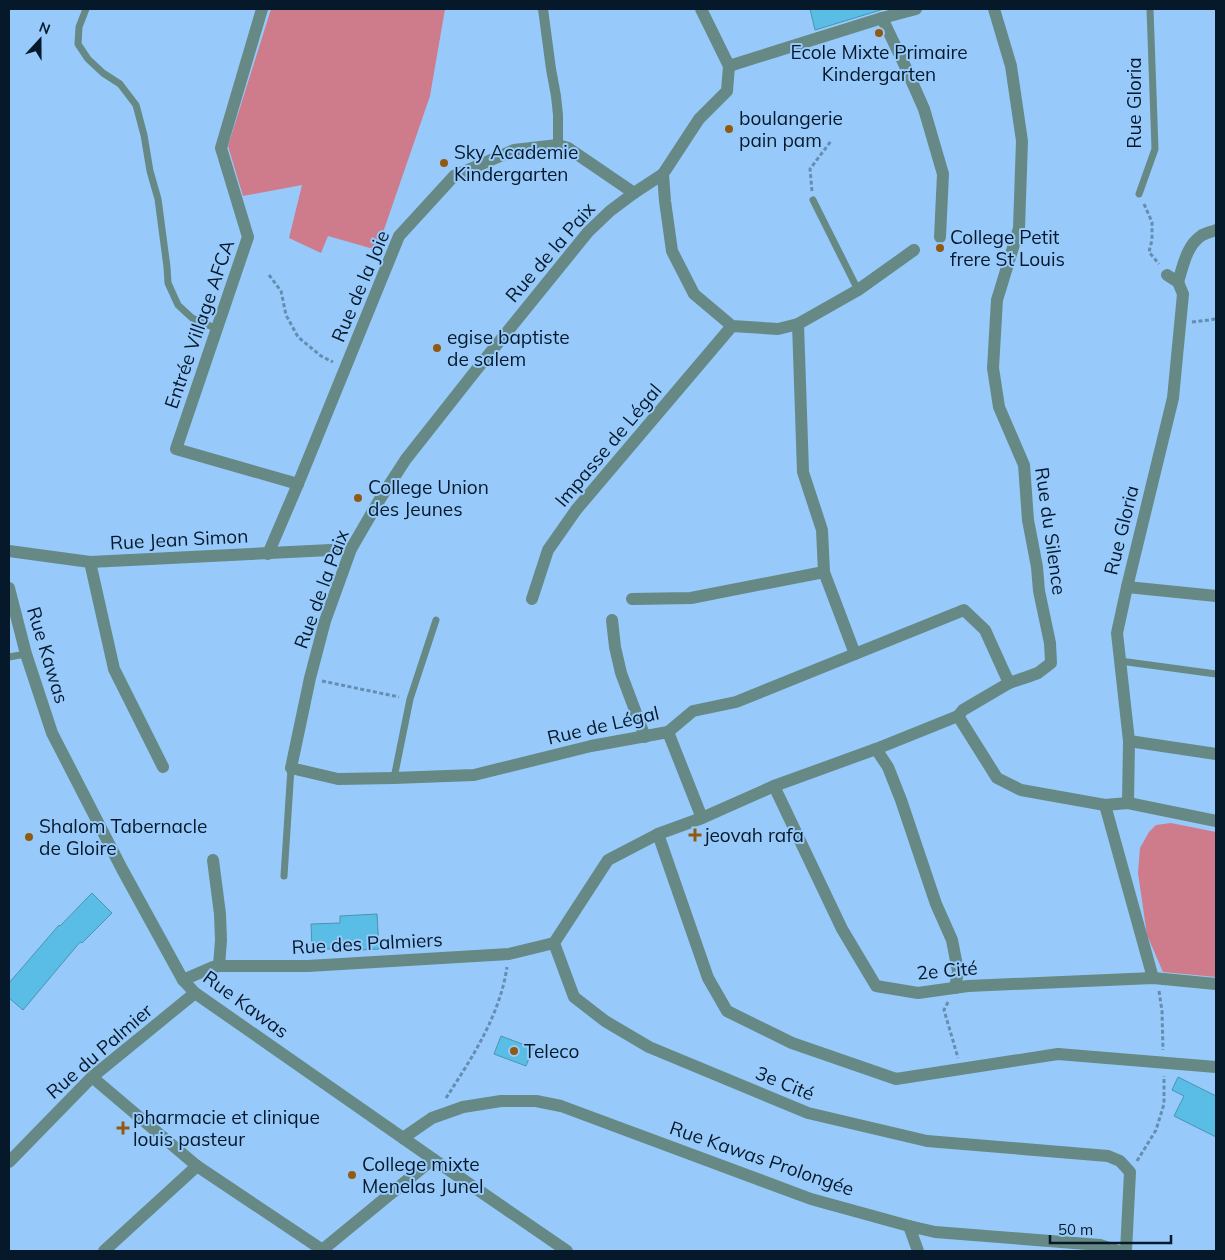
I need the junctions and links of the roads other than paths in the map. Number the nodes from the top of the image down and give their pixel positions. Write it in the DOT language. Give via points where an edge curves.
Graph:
graph roads {
  1 [pos="86,9"];
  2 [pos="262,9"];
  3 [pos="543,9"];
  4 [pos="701,9"];
  5 [pos="916,9"];
  6 [pos="994,9"];
  7 [pos="1150,9"];
  8 [pos="882,18"];
  9 [pos="729,66"];
  10 [pos="558,145"];
  11 [pos="662,174"];
  12 [pos="634,193"];
  13 [pos="1139,194"];
  14 [pos="813,200"];
  15 [pos="1216,230"];
  16 [pos="940,237"];
  17 [pos="914,250"];
  18 [pos="858,290"];
  19 [pos="798,324"];
  20 [pos="732,326"];
  21 [pos="217,329"];
  22 [pos="298,484"];
  23 [pos="351,549"];
  24 [pos="9,551"];
  25 [pos="268,554"];
  26 [pos="90,562"];
  27 [pos="824,572"];
  28 [pos="1127,587"];
  29 [pos="9,588"];
  30 [pos="1216,596"];
  31 [pos="532,599"];
  32 [pos="632,599"];
  33 [pos="436,620"];
  34 [pos="612,620"];
  35 [pos="26,654"];
  36 [pos="855,654"];
  37 [pos="9,657"];
  38 [pos="1120,661"];
  39 [pos="1216,674"];
  40 [pos="1009,683"];
  41 [pos="960,713"];
  42 [pos="668,732"];
  43 [pos="645,737"];
  44 [pos="1129,741"];
  45 [pos="876,749"];
  46 [pos="1216,754"];
  47 [pos="163,767"];
  48 [pos="291,768"];
  49 [pos="394,778"];
  50 [pos="774,786"];
  51 [pos="1128,803"];
  52 [pos="1105,805"];
  53 [pos="702,818"];
  54 [pos="1216,821"];
  55 [pos="658,834"];
  56 [pos="213,860"];
  57 [pos="284,876"];
  58 [pos="554,943"];
  59 [pos="219,966"];
  60 [pos="1153,978"];
  61 [pos="183,980"];
  62 [pos="1216,984"];
  63 [pos="955,988"];
  64 [pos="195,993"];
  65 [pos="1216,1067"];
  66 [pos="92,1077"];
  67 [pos="404,1138"];
  68 [pos="433,1160"];
  69 [pos="9,1162"];
  70 [pos="197,1166"];
  71 [pos="909,1226"];
  72 [pos="104,1251"];
  73 [pos="322,1251"];
  74 [pos="567,1251"];
  75 [pos="918,1251"];
  76 [pos="1118,1251"];
  77 [pos="1126,1251"];
  1 -- 21 [label="lane" via="79,26 78,44 88,59 120,84 136,106 158,199 168,284 178,305 192,318"];
  2 -- 21 [label="street, Entrée Village AFCA" via="221,148 248,237"];
  3 -- 10 [label="street" via="556,96"];
  4 -- 9 [label="street"];
  5 -- 8 [label="street"];
  6 -- 40 [label="street, Rue du Silence" via="1011,66 1022,141 1019,228 997,300 993,368 999,407 1024,465 1028,520 1051,657 1051,663 1038,673"];
  7 -- 13 [label="lane, Rue Gloria" via="1155,149"];
  8 -- 9 [label="street"];
  8 -- 16 [label="street" via="924,109 943,174"];
  9 -- 11 [label="street" via="727,91 699,119"];
  10 -- 12 [label="street" via="568,148"];
  10 -- 22 [label="street, Rue de la Joie" via="514,150 454,176 398,236"];
  11 -- 12 [label="street, Rue de la Paix"];
  11 -- 20 [label="street" via="672,251 694,294"];
  12 -- 23 [label="street, Rue de la Paix" via="588,232 477,369 406,460"];
  14 -- 18 [label="lane"];
  15 -- 28 [label="street, Rue Gloria" via="1192,244 1173,278 1183,294 1173,398"];
  17 -- 18 [label="street"];
  18 -- 19 [label="street"];
  19 -- 20 [label="street" via="778,329"];
  19 -- 27 [label="street" via="803,472 822,530"];
  20 -- 31 [label="street, Impasse de Légal" via="576,510 548,550"];
  21 -- 22 [label="street, Entrée Village AFCA" via="176,449"];
  22 -- 25 [label="street, Rue de la Joie"];
  23 -- 25 [label="street, Rue Jean Simon"];
  23 -- 48 [label="street, Rue de la Paix" via="325,621"];
  24 -- 26 [label="street, Rue Jean Simon"];
  25 -- 26 [label="street, Rue Jean Simon"];
  26 -- 47 [label="street" via="114,669"];
  27 -- 32 [label="street" via="692,598"];
  27 -- 36 [label="street"];
  28 -- 30 [label="street"];
  28 -- 38 [label="street, Rue Gloria" via="1117,634"];
  29 -- 35 [label="street, Rue Kawas"];
  33 -- 49 [label="lane" via="410,699"];
  34 -- 43 [label="street" via="621,673"];
  35 -- 37 [label="lane"];
  35 -- 61 [label="street, Rue Kawas" via="52,733"];
  36 -- 40 [label="street, Rue de Légal" via="964,610 986,630"];
  36 -- 42 [label="street, Rue de Légal" via="736,702 693,711"];
  38 -- 39 [label="lane"];
  38 -- 44 [label="street, Rue Gloria"];
  40 -- 41 [label="street"];
  41 -- 45 [label="street"];
  41 -- 52 [label="street" via="997,778 1021,790"];
  42 -- 43 [label="street, Rue de Légal"];
  42 -- 53 [label="street"];
  43 -- 49 [label="street, Rue de Légal" via="591,746 474,774"];
  44 -- 46 [label="street"];
  44 -- 51 [label="street, Rue Gloria"];
  45 -- 50 [label="street"];
  45 -- 63 [label="street" via="888,767 936,904 952,940 958,971"];
  48 -- 49 [label="street, Rue de Légal" via="338,779"];
  48 -- 57 [label="lane"];
  50 -- 53 [label="street"];
  50 -- 63 [label="street, 2e Cité" via="842,929 876,986 918,993"];
  51 -- 52 [label="street"];
  51 -- 54 [label="street"];
  52 -- 60 [label="street"];
  53 -- 55 [label="street"];
  55 -- 58 [label="street" via="608,860"];
  55 -- 65 [label="street" via="708,978 727,1011 792,1043 896,1079 1058,1054"];
  56 -- 59 [label="street" via="222,940"];
  58 -- 59 [label="street, Rue des Palmiers" via="509,954 308,966"];
  58 -- 77 [label="street, 3e Cité" via="574,997 605,1020 649,1047 808,1113 927,1141 1108,1156 1120,1161 1130,1172"];
  59 -- 61 [label="street, Rue des Palmiers"];
  60 -- 62 [label="street, 2e Cité"];
  60 -- 63 [label="street, 2e Cité"];
  61 -- 64 [label="street, Rue Kawas"];
  64 -- 66 [label="street, Rue du Palmier"];
  64 -- 67 [label="street, Rue Kawas"];
  66 -- 69 [label="street, Rue du Palmier"];
  66 -- 70 [label="street"];
  67 -- 68 [label="street, Rue Kawas"];
  67 -- 71 [label="street, Rue Kawas Prolongée" via="432,1118 463,1107 501,1101 536,1101 561,1106 812,1199"];
  68 -- 73 [label="street"];
  68 -- 74 [label="street, Rue Kawas"];
  70 -- 72 [label="street"];
  70 -- 73 [label="street"];
  71 -- 75 [label="street"];
  71 -- 76 [label="street, Rue Kawas Prolongée" via="935,1232 1100,1245"];
}
